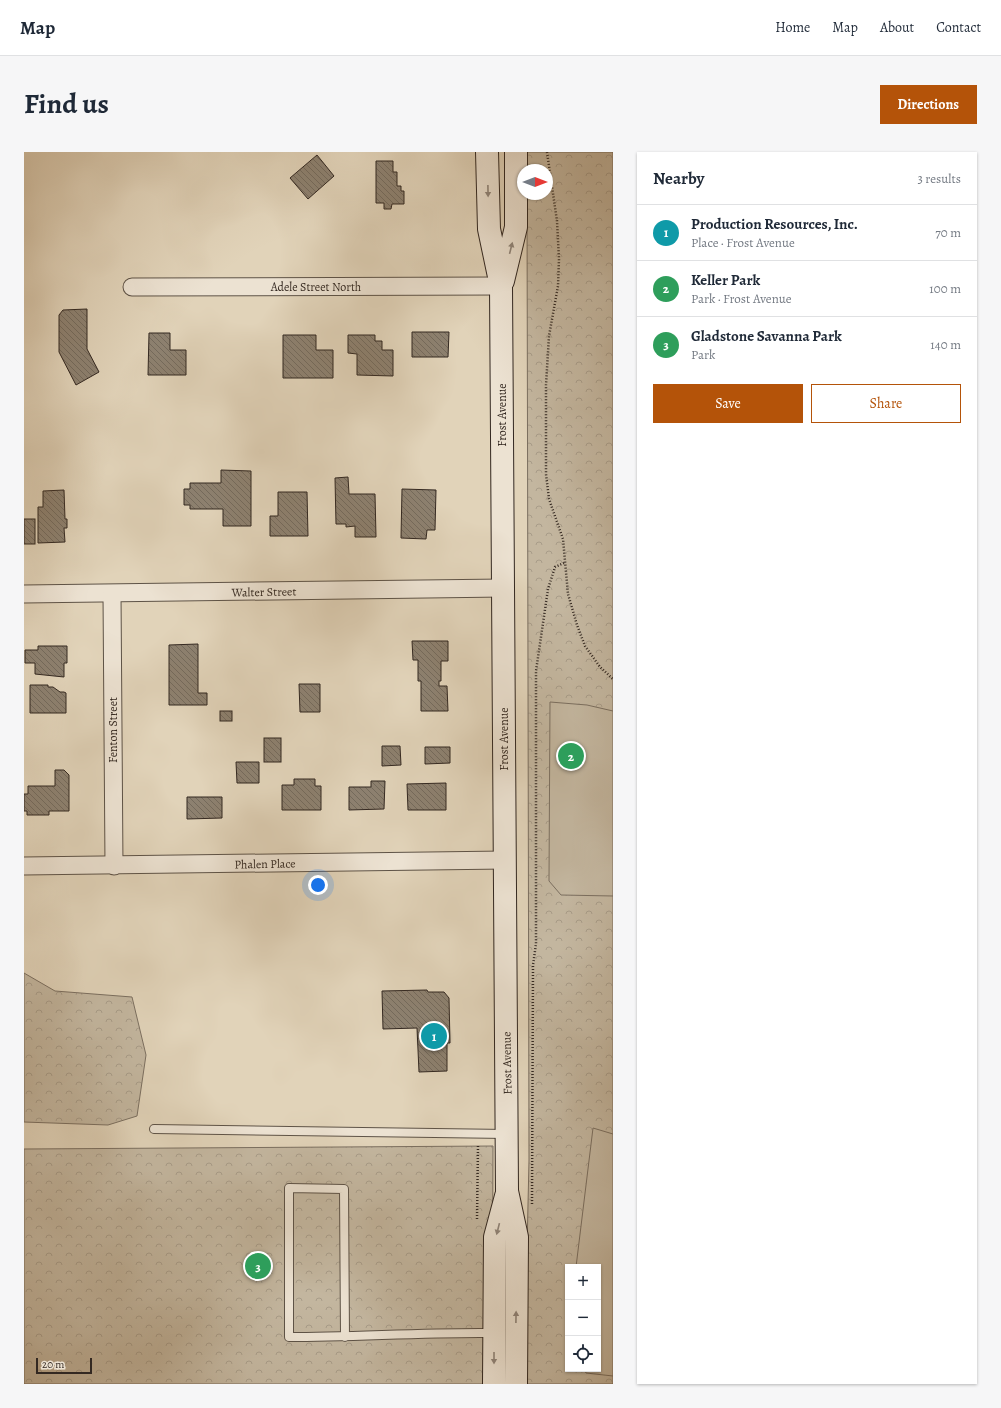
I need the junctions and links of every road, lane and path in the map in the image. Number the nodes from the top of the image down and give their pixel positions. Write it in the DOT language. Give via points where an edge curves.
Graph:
graph roads {
  1 [pos="487,152"];
  2 [pos="516,152"];
  3 [pos="548,152"];
  4 [pos="501,286"];
  5 [pos="132,287"];
  6 [pos="564,563"];
  7 [pos="504,588"];
  8 [pos="24,594"];
  9 [pos="112,594"];
  10 [pos="613,679"];
  11 [pos="505,860"];
  12 [pos="24,866"];
  13 [pos="114,866"];
  14 [pos="154,1129"];
  15 [pos="508,1134"];
  16 [pos="507,1191"];
  17 [pos="532,1207"];
  18 [pos="495,1333"];
  19 [pos="345,1337"];
  20 [pos="494,1384"];
  21 [pos="516,1384"];
  1 -- 4 [label="street, Frost Avenue, one-way" via="489,229"];
  4 -- 2 [label="street, Frost Avenue, one-way" via="516,227"];
  3 -- 6 [label="path" via="559,259 558,286 549,336 546,385 546,474 549,499 563,539"];
  4 -- 5 [label="street, Adele Street North"];
  4 -- 7 [label="street, Frost Avenue"];
  6 -- 10 [label="path" via="568,594 585,646 600,667"];
  6 -- 17 [label="path" via="555,567 548,589 536,671 536,944 533,965"];
  7 -- 9 [label="street, Walter Street"];
  7 -- 11 [label="street, Frost Avenue"];
  8 -- 9 [label="street, Walter Street"];
  9 -- 13 [label="street, Fenton Street"];
  11 -- 13 [label="street, Phalen Place"];
  11 -- 15 [label="street, Frost Avenue"];
  12 -- 13 [label="street, Phalen Place"];
  14 -- 15 [label="lane"];
  15 -- 16 [label="street, Frost Avenue"];
  16 -- 18 [label="street, Frost Avenue, one-way" via="496,1237"];
  21 -- 16 [label="street, Frost Avenue, one-way" via="518,1237"];
  18 -- 19 [label="lane"];
  18 -- 20 [label="street, Frost Avenue, one-way"];
  19 -- 19 [label="lane" via="289,1337 289,1188 344,1189"];
}
